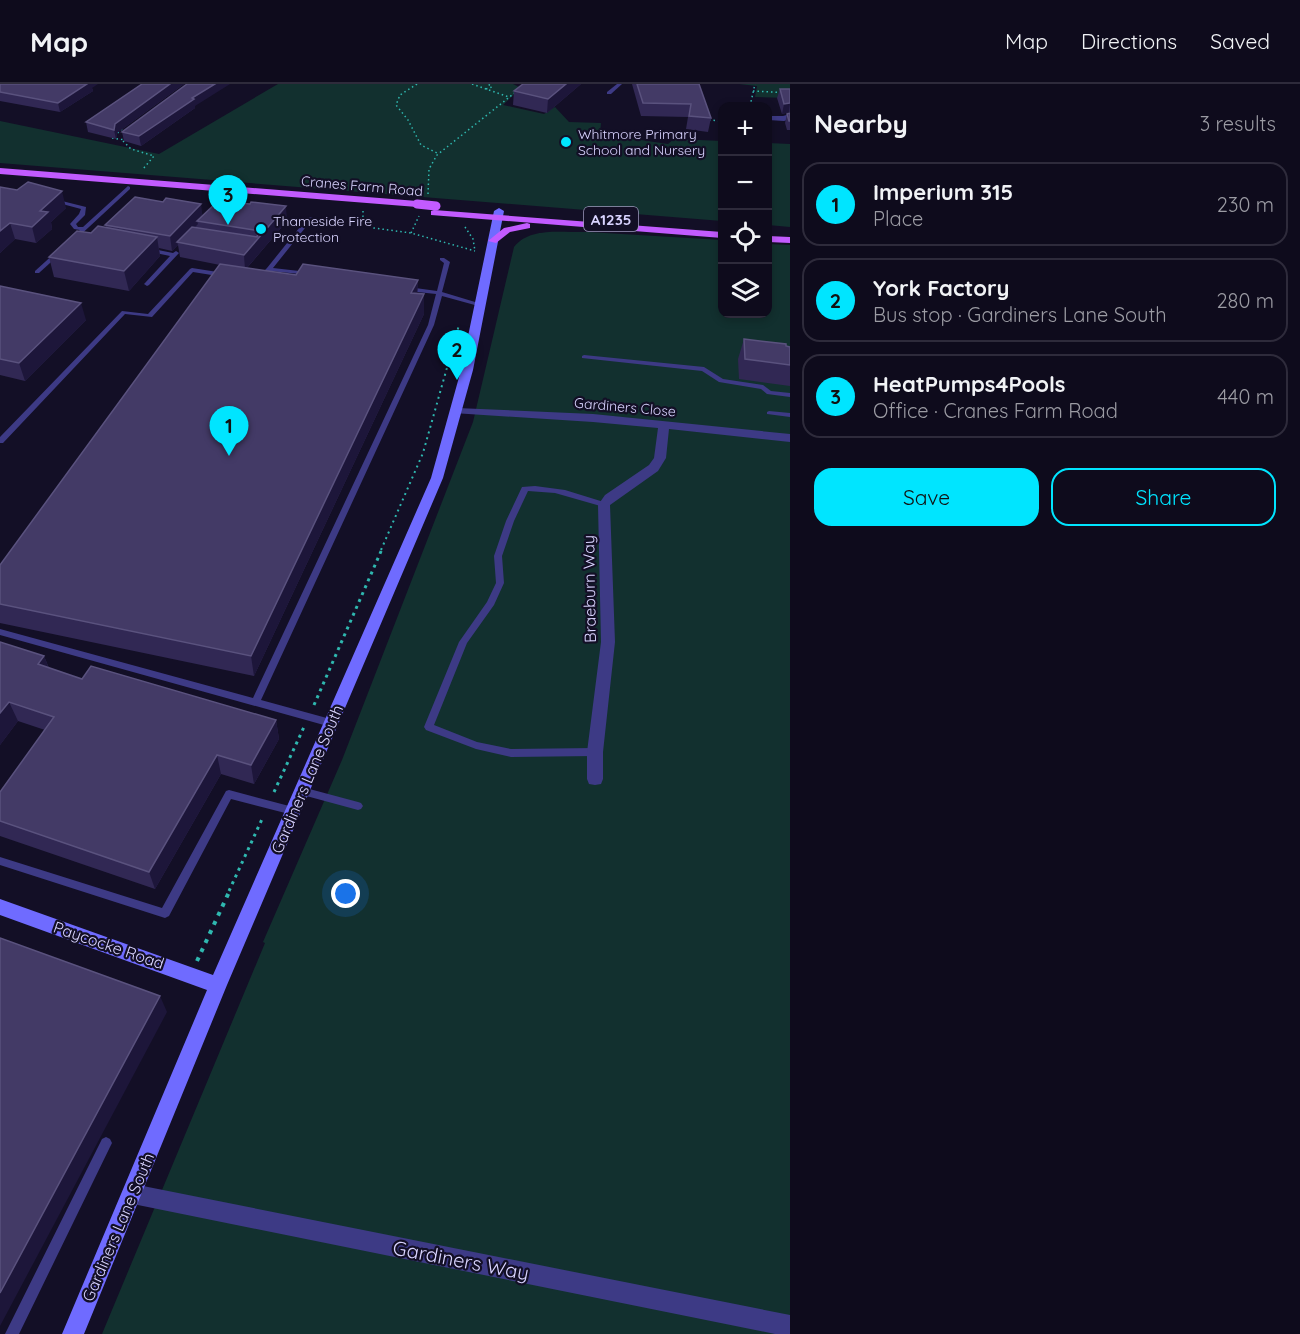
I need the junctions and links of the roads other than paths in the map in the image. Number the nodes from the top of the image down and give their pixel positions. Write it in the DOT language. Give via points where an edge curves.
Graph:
graph roads {
  1 [pos="620,84"];
  2 [pos="609,93"];
  3 [pos="790,116"];
  4 [pos="772,118"];
  5 [pos="0,171"];
  6 [pos="0,178"];
  7 [pos="131,185"];
  8 [pos="45,199"];
  9 [pos="113,203"];
  10 [pos="122,205"];
  11 [pos="498,215"];
  12 [pos="310,218"];
  13 [pos="629,228"];
  14 [pos="718,228"];
  15 [pos="84,229"];
  16 [pos="772,231"];
  17 [pos="790,233"];
  18 [pos="718,235"];
  19 [pos="772,239"];
  20 [pos="790,240"];
  21 [pos="494,241"];
  22 [pos="69,243"];
  23 [pos="183,246"];
  24 [pos="141,249"];
  25 [pos="61,251"];
  26 [pos="175,255"];
  27 [pos="442,260"];
  28 [pos="269,269"];
  29 [pos="38,272"];
  30 [pos="231,276"];
  31 [pos="320,276"];
  32 [pos="250,279"];
  33 [pos="147,284"];
  34 [pos="403,288"];
  35 [pos="439,293"];
  36 [pos="482,305"];
  37 [pos="584,357"];
  38 [pos="790,395"];
  39 [pos="457,411"];
  40 [pos="769,413"];
  41 [pos="790,415"];
  42 [pos="664,426"];
  43 [pos="790,438"];
  44 [pos="0,441"];
  45 [pos="604,505"];
  46 [pos="0,632"];
  47 [pos="255,703"];
  48 [pos="331,723"];
  49 [pos="595,752"];
  50 [pos="595,779"];
  51 [pos="302,792"];
  52 [pos="358,806"];
  53 [pos="293,812"];
  54 [pos="0,861"];
  55 [pos="0,907"];
  56 [pos="218,985"];
  57 [pos="106,1143"];
  58 [pos="133,1194"];
  59 [pos="790,1326"];
  60 [pos="12,1334"];
  61 [pos="73,1334"];
  1 -- 2 [label="lane"];
  3 -- 4 [label="street"];
  5 -- 7 [label="main road, Cranes Farm Road / A1235"];
  6 -- 7 [label="main road, Cranes Farm Road / A1235"];
  7 -- 9 [label="lane"];
  7 -- 11 [label="main road, Cranes Farm Road / A1235"];
  8 -- 15 [label="lane" via="84,208 73,224"];
  9 -- 10 [label="lane"];
  9 -- 15 [label="lane"];
  11 -- 13 [label="main road, Cranes Farm Road / A1235"];
  11 -- 14 [label="main road, Cranes Farm Road / A1235"];
  11 -- 21 [label="street, Gardiners Lane South"];
  12 -- 28 [label="lane"];
  13 -- 18 [label="main road, Cranes Farm Road / A1235"];
  13 -- 21 [label="main road, A1235" via="526,226 507,230"];
  15 -- 22 [label="lane"];
  16 -- 17 [label="main road"];
  19 -- 20 [label="main road"];
  21 -- 36 [label="street, Gardiners Lane South"];
  23 -- 26 [label="lane"];
  24 -- 26 [label="lane"];
  25 -- 29 [label="lane"];
  26 -- 33 [label="lane"];
  27 -- 35 [label="lane" via="447,262"];
  28 -- 31 [label="lane"];
  28 -- 32 [label="lane" via="259,280"];
  30 -- 44 [label="lane" via="192,270 150,316 124,312"];
  34 -- 35 [label="lane"];
  35 -- 36 [label="lane"];
  35 -- 47 [label="lane" via="430,325"];
  36 -- 39 [label="street, Gardiners Lane South"];
  37 -- 38 [label="lane" via="704,369 721,381"];
  39 -- 42 [label="street, Gardiners Close"];
  39 -- 48 [label="street, Gardiners Lane South" via="437,478"];
  40 -- 41 [label="lane"];
  42 -- 43 [label="street, Gardiners Close"];
  42 -- 45 [label="street" via="660,458 654,468"];
  45 -- 49 [label="street, Braeburn Way" via="608,642"];
  45 -- 49 [label="lane" via="558,491 525,489 498,556 500,583 492,603 463,642 429,727 511,753"];
  46 -- 47 [label="lane"];
  47 -- 48 [label="lane"];
  48 -- 51 [label="street, Gardiners Lane South"];
  49 -- 50 [label="street, Braeburn Way"];
  51 -- 52 [label="lane"];
  51 -- 53 [label="street, Gardiners Lane South"];
  53 -- 54 [label="lane" via="230,794 165,913"];
  53 -- 56 [label="street, Gardiners Lane South"];
  55 -- 56 [label="street, Paycocke Road"];
  56 -- 58 [label="street, Gardiners Lane South"];
  57 -- 60 [label="lane"];
  58 -- 59 [label="street, Gardiners Way"];
  58 -- 61 [label="street, Gardiners Lane South"];
}
